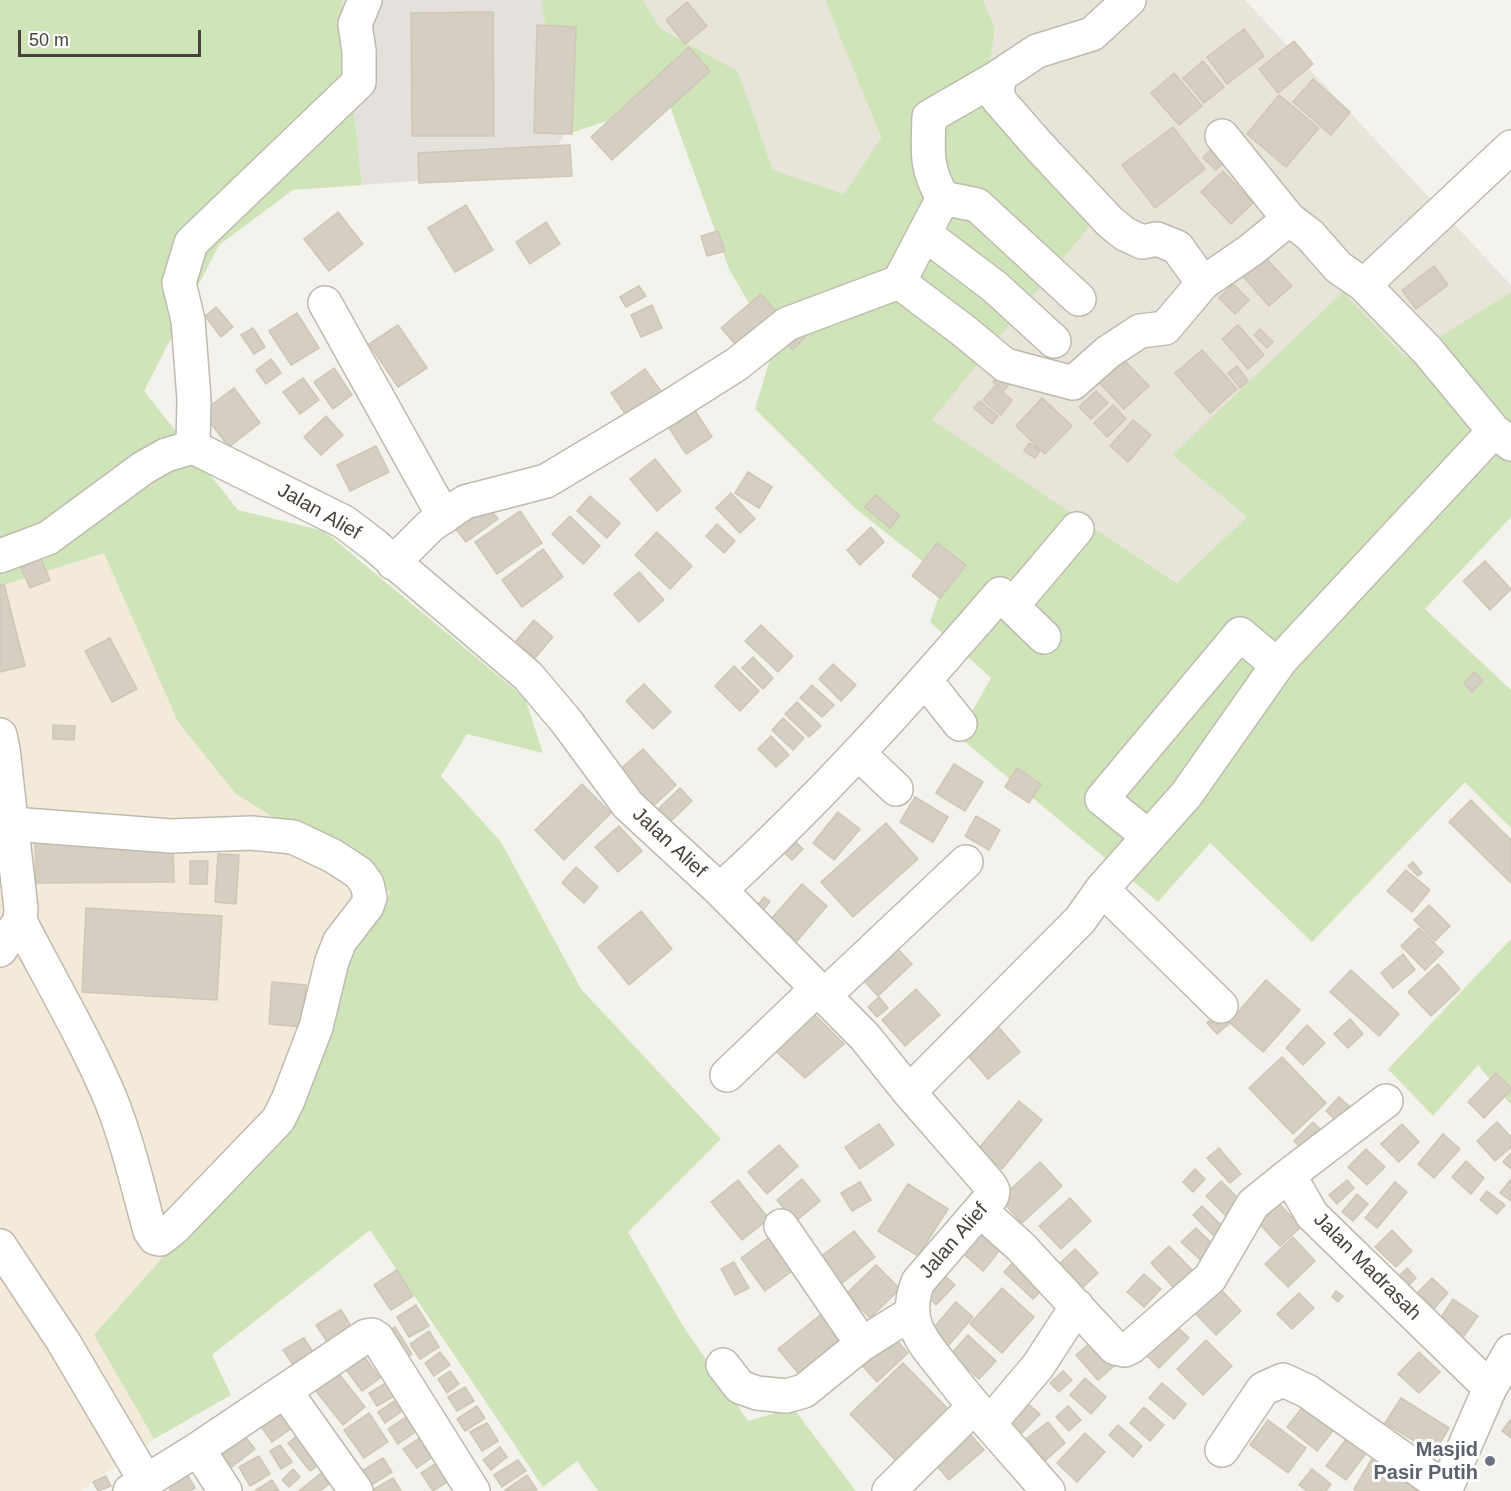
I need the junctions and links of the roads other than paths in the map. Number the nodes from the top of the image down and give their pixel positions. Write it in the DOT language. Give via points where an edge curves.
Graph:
graph roads {
  1 [pos="365,0"];
  2 [pos="1129,0"];
  3 [pos="998,77"];
  4 [pos="1222,135"];
  5 [pos="1511,147"];
  6 [pos="943,198"];
  7 [pos="1289,219"];
  8 [pos="925,234"];
  9 [pos="899,282"];
  10 [pos="1203,283"];
  11 [pos="1364,285"];
  12 [pos="1079,299"];
  13 [pos="325,303"];
  14 [pos="1054,340"];
  15 [pos="1503,438"];
  16 [pos="194,447"];
  17 [pos="444,517"];
  18 [pos="1077,529"];
  19 [pos="0,556"];
  20 [pos="393,562"];
  21 [pos="1012,606"];
  22 [pos="1044,636"];
  23 [pos="1277,665"];
  24 [pos="925,680"];
  25 [pos="960,724"];
  26 [pos="2,742"];
  27 [pos="858,753"];
  28 [pos="896,789"];
  29 [pos="11,815"];
  30 [pos="1149,837"];
  31 [pos="966,862"];
  32 [pos="720,890"];
  33 [pos="1102,890"];
  34 [pos="20,921"];
  35 [pos="0,950"];
  36 [pos="821,992"];
  37 [pos="1221,1006"];
  38 [pos="727,1076"];
  39 [pos="909,1092"];
  40 [pos="1386,1101"];
  41 [pos="1289,1175"];
  42 [pos="981,1211"];
  43 [pos="781,1226"];
  44 [pos="0,1246"];
  45 [pos="1077,1306"];
  46 [pos="913,1312"];
  47 [pos="862,1344"];
  48 [pos="1511,1351"];
  49 [pos="723,1365"];
  50 [pos="1490,1388"];
  51 [pos="285,1391"];
  52 [pos="981,1415"];
  53 [pos="198,1449"];
  54 [pos="1222,1450"];
  55 [pos="137,1485"];
  56 [pos="1445,1490"];
  57 [pos="225,1491"];
  58 [pos="356,1491"];
  59 [pos="473,1491"];
  60 [pos="889,1491"];
  61 [pos="1048,1491"];
  1 -- 16 [label="street" via="355,24 359,82 191,243 179,283 188,320"];
  2 -- 3 [label="street" via="1092,34 1037,51"];
  3 -- 6 [label="street" via="929,117 928,157 932,178"];
  3 -- 10 [label="street" via="999,99 1110,222 1142,242 1157,239 1177,248"];
  4 -- 7 [label="street"];
  5 -- 11 [label="street"];
  6 -- 8 [label="street"];
  6 -- 12 [label="street" via="977,204"];
  7 -- 10 [label="street"];
  7 -- 11 [label="street" via="1310,235 1338,267"];
  8 -- 9 [label="street"];
  8 -- 14 [label="street"];
  9 -- 10 [label="street" via="1005,365 1073,383 1108,352 1140,331 1165,328"];
  9 -- 17 [label="street" via="787,324 737,364 546,481 465,502"];
  11 -- 15 [label="street"];
  13 -- 17 [label="street"];
  15 -- 23 [label="street"];
  16 -- 19 [label="street" via="166,454 143,468 48,538"];
  16 -- 20 [label="street, Jalan Alief" via="344,522"];
  17 -- 20 [label="street"];
  18 -- 21 [label="street"];
  20 -- 32 [label="street, Jalan Alief" via="528,676 628,805"];
  21 -- 22 [label="street"];
  21 -- 24 [label="street" via="1000,594"];
  23 -- 30 [label="street" via="1186,795"];
  23 -- 30 [label="street" via="1240,634 1102,799"];
  24 -- 25 [label="street"];
  24 -- 27 [label="street"];
  26 -- 29 [label="street"];
  27 -- 28 [label="street"];
  27 -- 32 [label="street"];
  29 -- 34 [label="street"];
  29 -- 34 [label="street" via="171,836 251,833 292,837 359,873 367,884 369,897 367,906 340,941 316,1027 278,1120 160,1239 150,1231 127,1144 110,1098"];
  30 -- 33 [label="street"];
  31 -- 36 [label="street"];
  32 -- 36 [label="street, Jalan Alief"];
  33 -- 37 [label="street"];
  33 -- 39 [label="street" via="1080,920"];
  34 -- 35 [label="street"];
  36 -- 38 [label="street"];
  36 -- 39 [label="street, Jalan Alief" via="865,1037"];
  39 -- 42 [label="street, Jalan Alief" via="990,1185 992,1196"];
  40 -- 41 [label="street"];
  41 -- 45 [label="street" via="1253,1204 1210,1278 1131,1347 1115,1348"];
  41 -- 50 [label="street, Jalan Madrasah" via="1312,1215"];
  42 -- 45 [label="street"];
  42 -- 46 [label="street, Jalan Alief" via="918,1282 912,1296"];
  43 -- 47 [label="street"];
  44 -- 55 [label="street" via="63,1341"];
  45 -- 52 [label="street" via="1038,1366"];
  46 -- 47 [label="street"];
  46 -- 52 [label="street, Jalan Alief" via="923,1341"];
  47 -- 49 [label="street" via="804,1391 786,1396 740,1387"];
  48 -- 50 [label="street"];
  50 -- 56 [label="street"];
  51 -- 53 [label="street"];
  51 -- 58 [label="street"];
  51 -- 59 [label="street" via="366,1336 378,1338"];
  52 -- 60 [label="street"];
  52 -- 61 [label="street, Jalan Alief"];
  53 -- 55 [label="street"];
  53 -- 57 [label="street"];
  54 -- 56 [label="street" via="1263,1389 1283,1380 1307,1391"];
}
